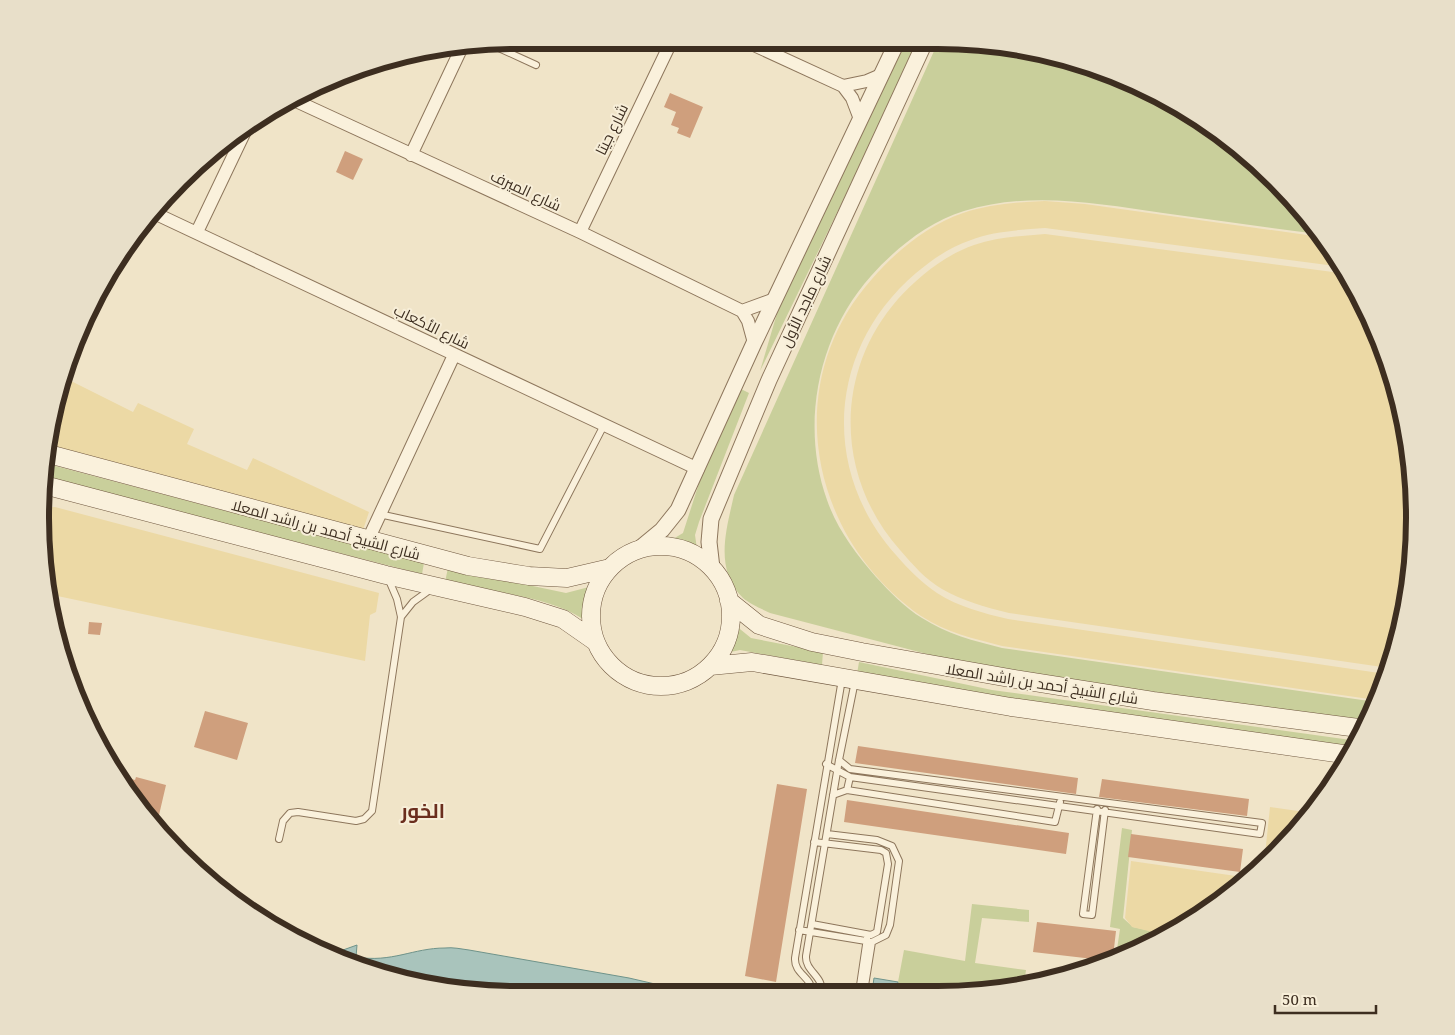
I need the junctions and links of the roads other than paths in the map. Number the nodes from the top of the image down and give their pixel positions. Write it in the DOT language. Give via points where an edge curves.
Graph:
graph roads {
  1 [pos="668,49"];
  2 [pos="763,49"];
  3 [pos="894,49"];
  4 [pos="922,49"];
  5 [pos="502,50"];
  6 [pos="459,53"];
  7 [pos="536,65"];
  8 [pos="881,75"];
  9 [pos="843,86"];
  10 [pos="300,103"];
  11 [pos="860,119"];
  12 [pos="241,139"];
  13 [pos="411,155"];
  14 [pos="159,215"];
  15 [pos="197,232"];
  16 [pos="580,232"];
  17 [pos="775,299"];
  18 [pos="742,311"];
  19 [pos="754,343"];
  20 [pos="454,355"];
  21 [pos="604,425"];
  22 [pos="53,455"];
  23 [pos="698,469"];
  24 [pos="50,487"];
  25 [pos="378,514"];
  26 [pos="368,540"];
  27 [pos="639,549"];
  28 [pos="610,568"];
  29 [pos="712,568"];
  30 [pos="386,575"];
  31 [pos="436,587"];
  32 [pos="729,601"];
  33 [pos="401,617"];
  34 [pos="596,642"];
  35 [pos="710,666"];
  36 [pos="849,679"];
  37 [pos="1356,728"];
  38 [pos="1342,754"];
  39 [pos="839,760"];
  40 [pos="826,764"];
  41 [pos="837,770"];
  42 [pos="850,776"];
  43 [pos="847,790"];
  44 [pos="833,795"];
  45 [pos="1061,796"];
  46 [pos="1059,804"];
  47 [pos="1101,806"];
  48 [pos="1106,812"];
  49 [pos="827,834"];
  50 [pos="279,839"];
  51 [pos="814,842"];
  52 [pos="826,843"];
  53 [pos="812,924"];
  54 [pos="799,930"];
  55 [pos="811,932"];
  56 [pos="868,934"];
  57 [pos="869,942"];
  58 [pos="810,986"];
  59 [pos="821,986"];
  60 [pos="860,986"];
  61 [pos="865,986"];
  1 -- 16 [label="street, شارع جيتا"];
  2 -- 9 [label="street"];
  3 -- 8 [label="street, شارع ماجد الأول"];
  4 -- 29 [label="street, شارع ماجد الأول" via="769,380 712,519"];
  5 -- 7 [label="lane"];
  6 -- 13 [label="street"];
  8 -- 9 [label="street" via="867,82"];
  8 -- 11 [label="street, شارع ماجد الأول"];
  9 -- 11 [label="street" via="852,98"];
  10 -- 13 [label="street, شارع الميرف"];
  11 -- 17 [label="street, شارع ماجد الأول"];
  12 -- 15 [label="street"];
  13 -- 16 [label="street, شارع الميرف"];
  14 -- 15 [label="street, شارع الأكعاب"];
  15 -- 20 [label="street, شارع الأكعاب"];
  16 -- 18 [label="street, شارع الميرف"];
  17 -- 18 [label="street"];
  17 -- 19 [label="street, شارع ماجد الأول"];
  18 -- 19 [label="street"];
  19 -- 23 [label="street, شارع ماجد الأول"];
  20 -- 21 [label="street, شارع الأكعاب"];
  20 -- 25 [label="street"];
  21 -- 23 [label="street, شارع الأكعاب"];
  21 -- 25 [label="lane" via="540,549"];
  22 -- 26 [label="main road, شارع الشيخ أحمد بن راشد المعلا"];
  23 -- 27 [label="street, شارع ماجد الأول" via="678,510 662,530"];
  24 -- 30 [label="main road, شارع الشيخ أحمد بن راشد المعلا"];
  25 -- 26 [label="street"];
  26 -- 28 [label="main road, شارع الشيخ أحمد بن راشد المعلا" via="468,566 529,576 567,578"];
  27 -- 28 [label="main road"];
  27 -- 29 [label="main road" via="666,546 691,552"];
  28 -- 34 [label="main road" via="596,590 590,616"];
  29 -- 32 [label="main road" via="720,578"];
  30 -- 31 [label="main road, شارع الشيخ أحمد بن راشد المعلا"];
  30 -- 33 [label="lane" via="398,599"];
  31 -- 33 [label="lane" via="420,596"];
  31 -- 34 [label="main road, شارع الشيخ أحمد بن راشد المعلا" via="525,607 562,619"];
  32 -- 35 [label="main road" via="730,625 724,647"];
  32 -- 37 [label="main road, شارع الشيخ أحمد بن راشد المعلا" via="758,624 812,642 1114,695"];
  33 -- 50 [label="lane" via="370,814 364,820 356,821 290,813 284,818"];
  34 -- 35 [label="main road" via="608,662 625,677 646,685 669,686 691,680"];
  35 -- 36 [label="main road, شارع الشيخ أحمد بن راشد المعلا" via="752,662"];
  36 -- 38 [label="main road, شارع الشيخ أحمد بن راشد المعلا" via="1011,707"];
  36 -- 39 [label="lane"];
  36 -- 40 [label="lane"];
  39 -- 41 [label="lane"];
  39 -- 45 [label="lane" via="850,769"];
  40 -- 41 [label="lane"];
  40 -- 51 [label="lane"];
  41 -- 42 [label="lane"];
  41 -- 44 [label="lane"];
  42 -- 43 [label="lane"];
  42 -- 46 [label="lane"];
  43 -- 44 [label="lane"];
  43 -- 46 [label="lane" via="1055,822"];
  44 -- 49 [label="lane"];
  45 -- 46 [label="lane"];
  45 -- 47 [label="lane" via="1094,801"];
  46 -- 47 [label="lane"];
  47 -- 48 [label="lane"];
  47 -- 48 [label="lane" via="1083,914 1092,915"];
  47 -- 48 [label="lane" via="1262,823 1260,834"];
  49 -- 52 [label="lane"];
  49 -- 57 [label="lane" via="885,842 897,853 899,861 890,925 886,935"];
  51 -- 52 [label="lane"];
  51 -- 54 [label="lane"];
  52 -- 53 [label="lane"];
  52 -- 56 [label="lane" via="876,848 886,853 888,864 878,929 874,934"];
  53 -- 55 [label="lane"];
  53 -- 56 [label="lane"];
  54 -- 55 [label="lane"];
  54 -- 58 [label="lane" via="794,964"];
  55 -- 57 [label="lane"];
  55 -- 59 [label="lane" via="806,962"];
  56 -- 57 [label="lane"];
  57 -- 60 [label="lane"];
  57 -- 61 [label="lane"];
}
